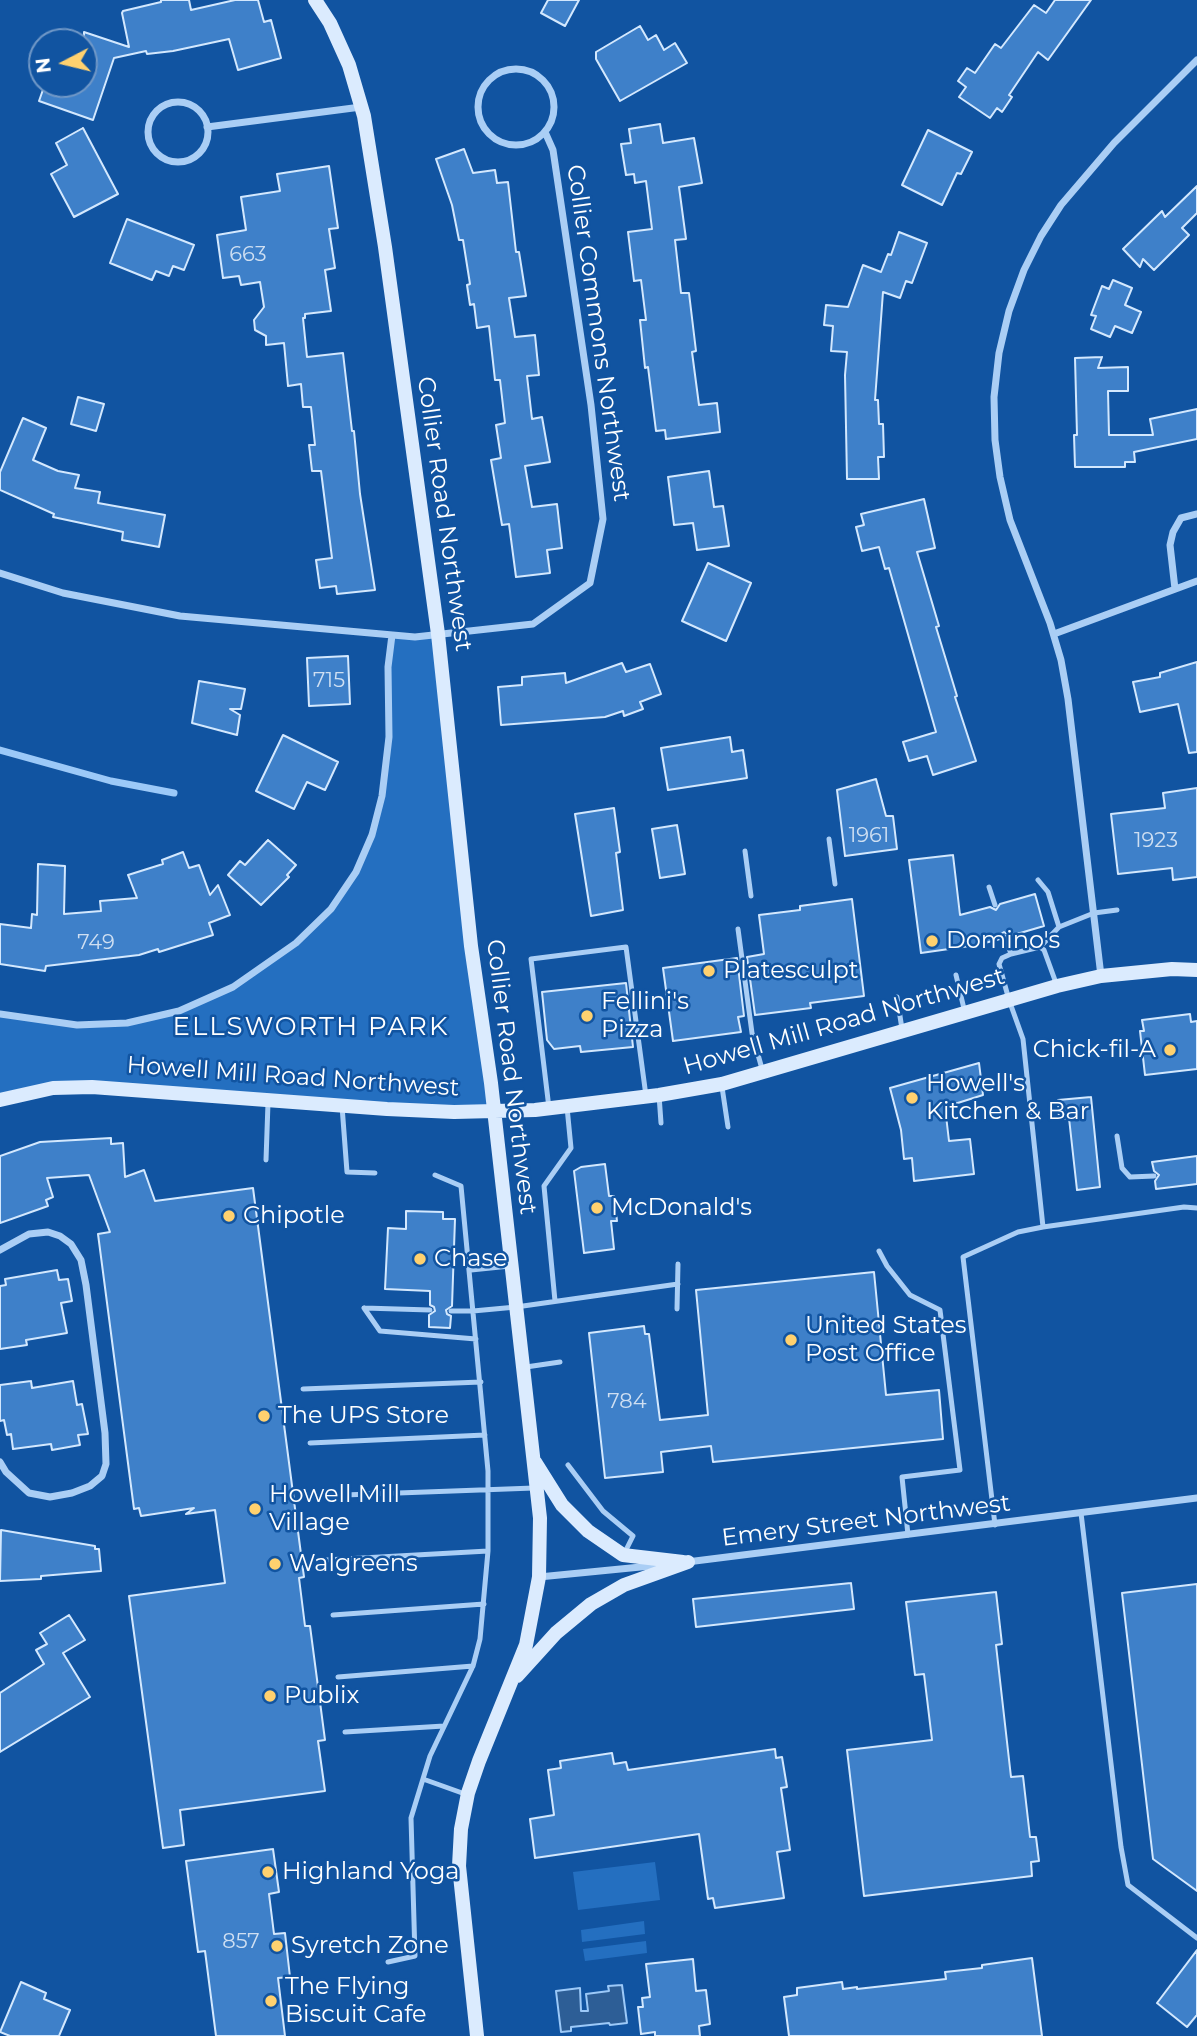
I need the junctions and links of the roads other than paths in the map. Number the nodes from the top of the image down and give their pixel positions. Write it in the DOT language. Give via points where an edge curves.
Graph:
graph roads {
  1 [pos="315,0"];
  2 [pos="1197,60"];
  3 [pos="361,107"];
  4 [pos="207,127"];
  5 [pos="545,132"];
  6 [pos="1197,514"];
  7 [pos="0,573"];
  8 [pos="1197,581"];
  9 [pos="1175,589"];
  10 [pos="438,634"];
  11 [pos="1054,634"];
  12 [pos="393,635"];
  13 [pos="829,839"];
  14 [pos="745,850"];
  15 [pos="1038,880"];
  16 [pos="835,884"];
  17 [pos="989,887"];
  18 [pos="751,895"];
  19 [pos="995,905"];
  20 [pos="1117,910"];
  21 [pos="1094,913"];
  22 [pos="1059,928"];
  23 [pos="738,929"];
  24 [pos="1005,937"];
  25 [pos="1040,947"];
  26 [pos="1011,954"];
  27 [pos="1197,970"];
  28 [pos="956,975"];
  29 [pos="1101,976"];
  30 [pos="1057,986"];
  31 [pos="897,997"];
  32 [pos="1009,1000"];
  33 [pos="965,1013"];
  34 [pos="0,1014"];
  35 [pos="902,1032"];
  36 [pos="763,1072"];
  37 [pos="722,1084"];
  38 [pos="652,1096"];
  39 [pos="0,1100"];
  40 [pos="268,1100"];
  41 [pos="342,1105"];
  42 [pos="567,1106"];
  43 [pos="549,1108"];
  44 [pos="494,1111"];
  45 [pos="661,1123"];
  46 [pos="728,1127"];
  47 [pos="1117,1136"];
  48 [pos="266,1160"];
  49 [pos="375,1173"];
  50 [pos="435,1175"];
  51 [pos="1154,1176"];
  52 [pos="1197,1208"];
  53 [pos="1043,1227"];
  54 [pos="0,1250"];
  55 [pos="879,1251"];
  56 [pos="678,1264"];
  57 [pos="511,1266"];
  58 [pos="471,1270"];
  59 [pos="678,1284"];
  60 [pos="555,1301"];
  61 [pos="516,1307"];
  62 [pos="677,1309"];
  63 [pos="430,1310"];
  64 [pos="451,1311"];
  65 [pos="473,1311"];
  66 [pos="476,1339"];
  67 [pos="560,1362"];
  68 [pos="523,1367"];
  69 [pos="481,1382"];
  70 [pos="303,1389"];
  71 [pos="485,1435"];
  72 [pos="310,1443"];
  73 [pos="533,1459"];
  74 [pos="0,1462"];
  75 [pos="568,1465"];
  76 [pos="537,1488"];
  77 [pos="488,1490"];
  78 [pos="317,1496"];
  79 [pos="1197,1498"];
  80 [pos="1081,1513"];
  81 [pos="995,1525"];
  82 [pos="908,1535"];
  83 [pos="488,1551"];
  84 [pos="623,1555"];
  85 [pos="326,1560"];
  86 [pos="688,1562"];
  87 [pos="539,1577"];
  88 [pos="484,1604"];
  89 [pos="333,1615"];
  90 [pos="473,1666"];
  91 [pos="338,1677"];
  92 [pos="512,1682"];
  93 [pos="444,1726"];
  94 [pos="345,1732"];
  95 [pos="423,1779"];
  96 [pos="468,1795"];
  97 [pos="1197,1938"];
  98 [pos="388,1962"];
  99 [pos="477,2036"];
  1 -- 3 [label="street, Collier Road Northwest" via="349,65"];
  2 -- 11 [label="street" via="1114,143 1061,205 1024,270 1009,311 995,397 998,465 1010,520"];
  3 -- 4 [label="street"];
  3 -- 10 [label="street, Collier Road Northwest" via="385,247"];
  4 -- 4 [label="street" via="190,104 170,103 154,114 148,132 162,157 181,162 204,146"];
  5 -- 5 [label="street, Collier Commons Northwest" via="554,108 553,95 538,75 513,68 490,78 482,88 477,112 489,134 499,142 524,145"];
  5 -- 10 [label="street, Collier Commons Northwest" via="555,163 603,519 590,583 533,624"];
  6 -- 9 [label="street" via="1181,518 1173,532"];
  7 -- 12 [label="street, Collier Commons Northwest" via="63,593 180,616"];
  8 -- 9 [label="street"];
  9 -- 11 [label="street"];
  10 -- 12 [label="street, Collier Commons Northwest"];
  10 -- 44 [label="street, Collier Road Northwest" via="471,946"];
  11 -- 21 [label="street" via="1068,699"];
  12 -- 34 [label="street" via="382,796 356,872 331,909 233,987 179,1011 127,1023 77,1025"];
  13 -- 16 [label="lane"];
  14 -- 18 [label="lane"];
  15 -- 22 [label="lane" via="1048,892"];
  17 -- 19 [label="lane"];
  20 -- 21 [label="lane"];
  21 -- 22 [label="lane"];
  21 -- 29 [label="street"];
  22 -- 25 [label="lane"];
  23 -- 36 [label="lane" via="752,1033"];
  24 -- 26 [label="lane"];
  25 -- 26 [label="lane"];
  25 -- 30 [label="lane"];
  26 -- 32 [label="lane" via="999,964"];
  27 -- 29 [label="street, Howell Mill Road Northwest"];
  28 -- 33 [label="lane"];
  29 -- 30 [label="street, Howell Mill Road Northwest"];
  30 -- 32 [label="street, Howell Mill Road Northwest"];
  31 -- 35 [label="lane"];
  32 -- 33 [label="street, Howell Mill Road Northwest"];
  32 -- 53 [label="lane" via="1023,1039"];
  33 -- 35 [label="street, Howell Mill Road Northwest"];
  35 -- 36 [label="street, Howell Mill Road Northwest"];
  36 -- 37 [label="street, Howell Mill Road Northwest"];
  37 -- 38 [label="street, Howell Mill Road Northwest"];
  37 -- 46 [label="lane"];
  38 -- 42 [label="street, Howell Mill Road Northwest"];
  38 -- 43 [label="lane" via="626,947 531,960"];
  38 -- 45 [label="lane"];
  39 -- 40 [label="street, Howell Mill Road Northwest" via="53,1088 92,1087"];
  40 -- 41 [label="street, Howell Mill Road Northwest"];
  40 -- 48 [label="lane"];
  41 -- 44 [label="street, Howell Mill Road Northwest"];
  41 -- 49 [label="lane" via="346,1172"];
  42 -- 43 [label="street, Howell Mill Road Northwest"];
  42 -- 60 [label="lane" via="571,1148 544,1186"];
  43 -- 44 [label="street, Howell Mill Road Northwest"];
  44 -- 57 [label="street, Collier Road Northwest"];
  47 -- 51 [label="lane" via="1122,1168 1130,1177"];
  50 -- 58 [label="lane" via="461,1185"];
  52 -- 53 [label="lane"];
  53 -- 81 [label="lane" via="1018,1232 964,1257"];
  54 -- 74 [label="street" via="29,1234 48,1232 71,1244 80,1260 106,1464 102,1476 90,1486 50,1497 29,1493"];
  55 -- 82 [label="lane" via="909,1296 940,1310 960,1470 902,1477"];
  56 -- 59 [label="lane"];
  57 -- 58 [label="lane"];
  57 -- 61 [label="street, Collier Road Northwest"];
  58 -- 65 [label="lane"];
  59 -- 60 [label="lane"];
  59 -- 62 [label="lane"];
  60 -- 61 [label="lane"];
  61 -- 65 [label="lane"];
  61 -- 68 [label="street, Collier Road Northwest"];
  63 -- 66 [label="lane" via="364,1308 380,1331"];
  64 -- 65 [label="lane"];
  65 -- 66 [label="lane"];
  66 -- 69 [label="lane"];
  67 -- 68 [label="lane"];
  68 -- 73 [label="street, Collier Road Northwest"];
  69 -- 70 [label="lane"];
  69 -- 71 [label="lane"];
  71 -- 72 [label="lane"];
  71 -- 77 [label="lane"];
  73 -- 76 [label="street, Collier Road Northwest"];
  73 -- 84 [label="street" via="562,1505 588,1531"];
  75 -- 84 [label="lane" via="603,1511 633,1536"];
  76 -- 77 [label="lane"];
  76 -- 87 [label="street, Collier Road Northwest"];
  77 -- 78 [label="lane"];
  77 -- 83 [label="lane"];
  79 -- 80 [label="street, Emery Street Northwest"];
  80 -- 81 [label="street, Emery Street Northwest"];
  80 -- 97 [label="lane" via="1128,1885"];
  81 -- 82 [label="street, Emery Street Northwest"];
  82 -- 86 [label="street, Emery Street Northwest"];
  83 -- 85 [label="lane"];
  83 -- 88 [label="lane"];
  84 -- 86 [label="street"];
  86 -- 87 [label="street, Emery Street Northwest"];
  86 -- 92 [label="street" via="624,1585 592,1604 556,1633"];
  87 -- 92 [label="street, Collier Road Northwest" via="526,1645"];
  88 -- 89 [label="lane"];
  88 -- 90 [label="lane"];
  90 -- 91 [label="lane"];
  90 -- 93 [label="lane"];
  92 -- 96 [label="street, Collier Road Northwest"];
  93 -- 94 [label="lane"];
  93 -- 95 [label="lane"];
  95 -- 96 [label="lane"];
  95 -- 98 [label="lane" via="411,1818 415,1956"];
  96 -- 99 [label="street, Collier Road Northwest" via="459,1866"];
}
